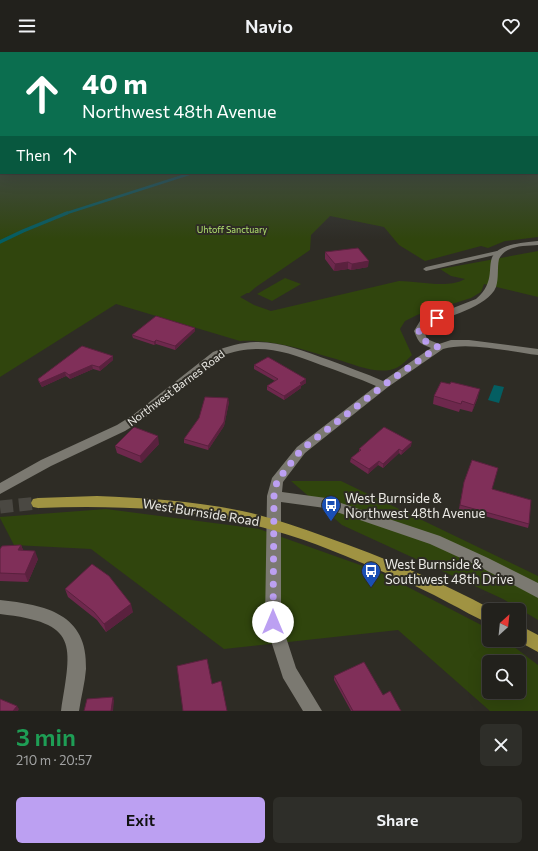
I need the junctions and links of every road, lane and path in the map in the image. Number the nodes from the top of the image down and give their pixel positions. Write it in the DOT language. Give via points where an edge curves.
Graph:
graph roads {
  1 [pos="538,243"];
  2 [pos="497,252"];
  3 [pos="426,269"];
  4 [pos="438,347"];
  5 [pos="538,352"];
  6 [pos="384,385"];
  7 [pos="0,489"];
  8 [pos="274,496"];
  9 [pos="38,503"];
  10 [pos="273,524"];
  11 [pos="538,591"];
  12 [pos="0,607"];
  13 [pos="482,612"];
  14 [pos="526,637"];
  15 [pos="538,644"];
  16 [pos="70,711"];
  17 [pos="313,711"];
  1 -- 2 [label="street" via="505,248"];
  2 -- 3 [label="lane"];
  2 -- 4 [label="street" via="494,258 494,283 487,296 423,323 419,331 423,340"];
  4 -- 5 [label="street" via="451,343 469,343"];
  4 -- 6 [label="street"];
  6 -- 7 [label="street, Northwest Barnes Road" via="300,352 280,347 254,345 228,349 217,354 121,428 46,463"];
  6 -- 8 [label="street" via="301,450 277,481"];
  8 -- 10 [label="street"];
  8 -- 11 [label="street" via="326,503 435,540"];
  9 -- 10 [label="main road, West Burnside Road" via="106,501 156,504 239,516"];
  10 -- 13 [label="main road, West Burnside Road" via="416,578"];
  10 -- 17 [label="street" via="273,622 289,672"];
  12 -- 16 [label="street" via="32,610 48,615 69,630 75,647 77,665"];
  14 -- 15 [label="main road"];
}
